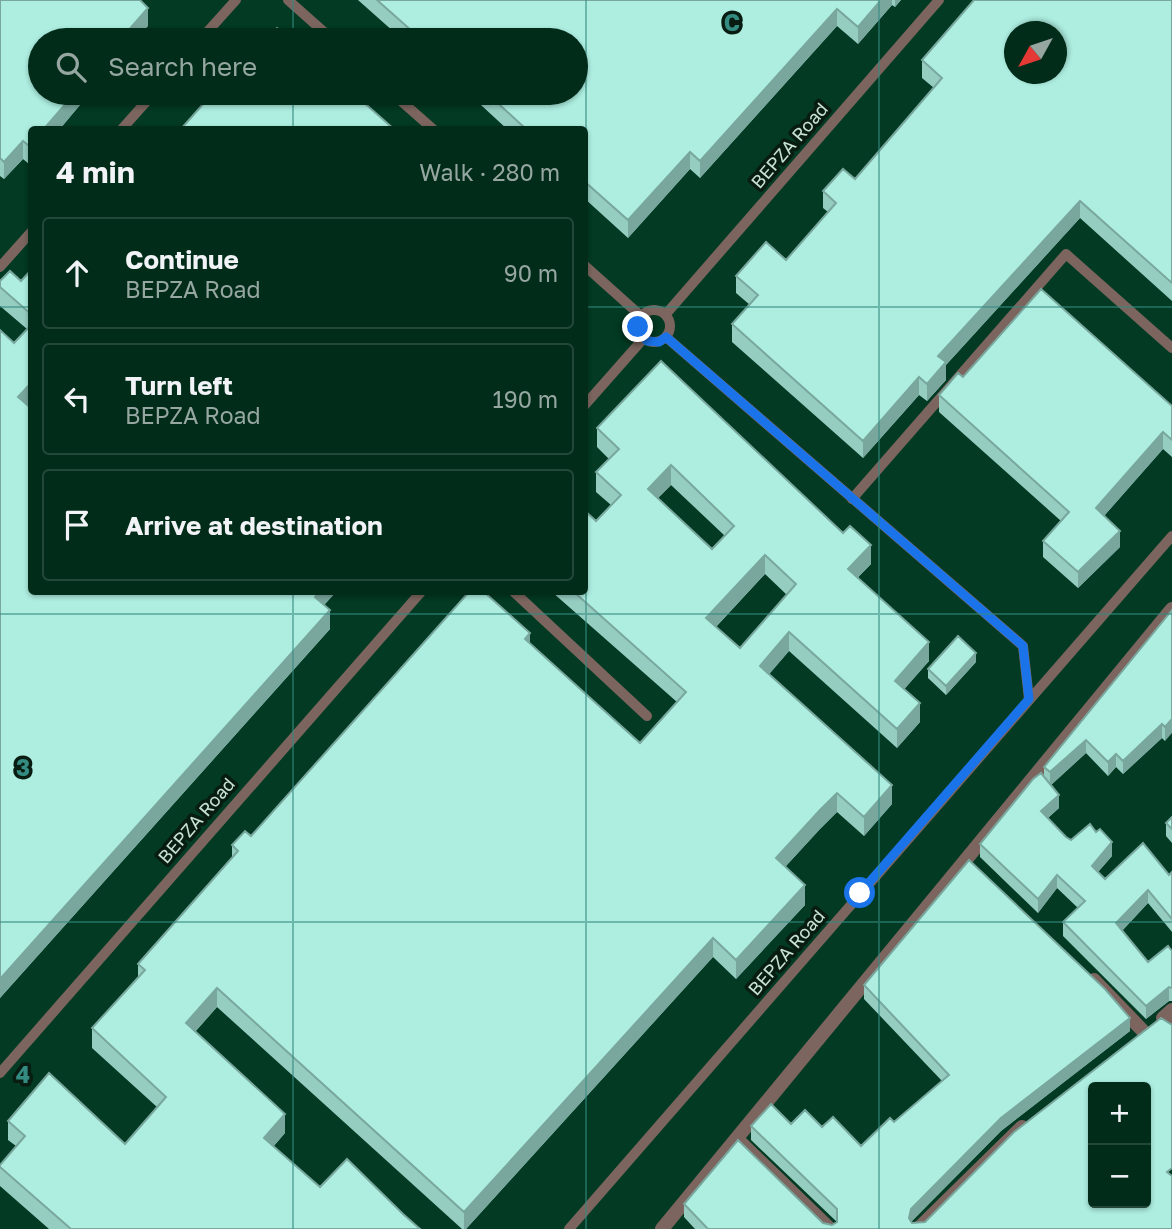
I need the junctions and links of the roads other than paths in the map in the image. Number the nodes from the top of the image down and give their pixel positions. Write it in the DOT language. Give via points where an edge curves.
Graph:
graph roads {
  1 [pos="236,0"];
  2 [pos="288,0"];
  3 [pos="939,0"];
  4 [pos="211,28"];
  5 [pos="320,28"];
  6 [pos="143,105"];
  7 [pos="406,105"];
  8 [pos="125,126"];
  9 [pos="429,126"];
  10 [pos="28,236"];
  11 [pos="0,267"];
  12 [pos="588,269"];
  13 [pos="666,314"];
  14 [pos="641,316"];
  15 [pos="666,337"];
  16 [pos="644,338"];
  17 [pos="1172,348"];
  18 [pos="588,401"];
  19 [pos="852,499"];
  20 [pos="1172,536"];
  21 [pos="418,595"];
  22 [pos="517,595"];
  23 [pos="1172,609"];
  24 [pos="1029,699"];
  25 [pos="647,716"];
  26 [pos="1085,972"];
  27 [pos="1169,1019"];
  28 [pos="0,1073"];
  29 [pos="1039,1114"];
  30 [pos="737,1139"];
  31 [pos="569,1229"];
  32 [pos="662,1229"];
  33 [pos="830,1229"];
  34 [pos="918,1229"];
  1 -- 4 [label="lane"];
  2 -- 5 [label="lane"];
  3 -- 13 [label="lane, BEPZA Road"];
  6 -- 8 [label="lane"];
  7 -- 9 [label="lane"];
  10 -- 11 [label="lane"];
  12 -- 14 [label="lane"];
  13 -- 14 [label="lane" via="656,309"];
  13 -- 15 [label="lane" via="671,324"];
  14 -- 16 [label="lane" via="638,327"];
  15 -- 16 [label="lane" via="659,342"];
  15 -- 19 [label="lane"];
  16 -- 18 [label="lane"];
  17 -- 19 [label="lane" via="1066,254"];
  19 -- 24 [label="lane" via="1023,646"];
  20 -- 24 [label="lane, BEPZA Road"];
  21 -- 28 [label="lane, BEPZA Road"];
  22 -- 25 [label="lane"];
  23 -- 30 [label="street" via="973,863"];
  24 -- 31 [label="lane, BEPZA Road"];
  26 -- 27 [label="street" via="1112,996 1138,1036"];
  29 -- 34 [label="street" via="1008,1138"];
  30 -- 32 [label="street"];
  30 -- 33 [label="street"];
}
